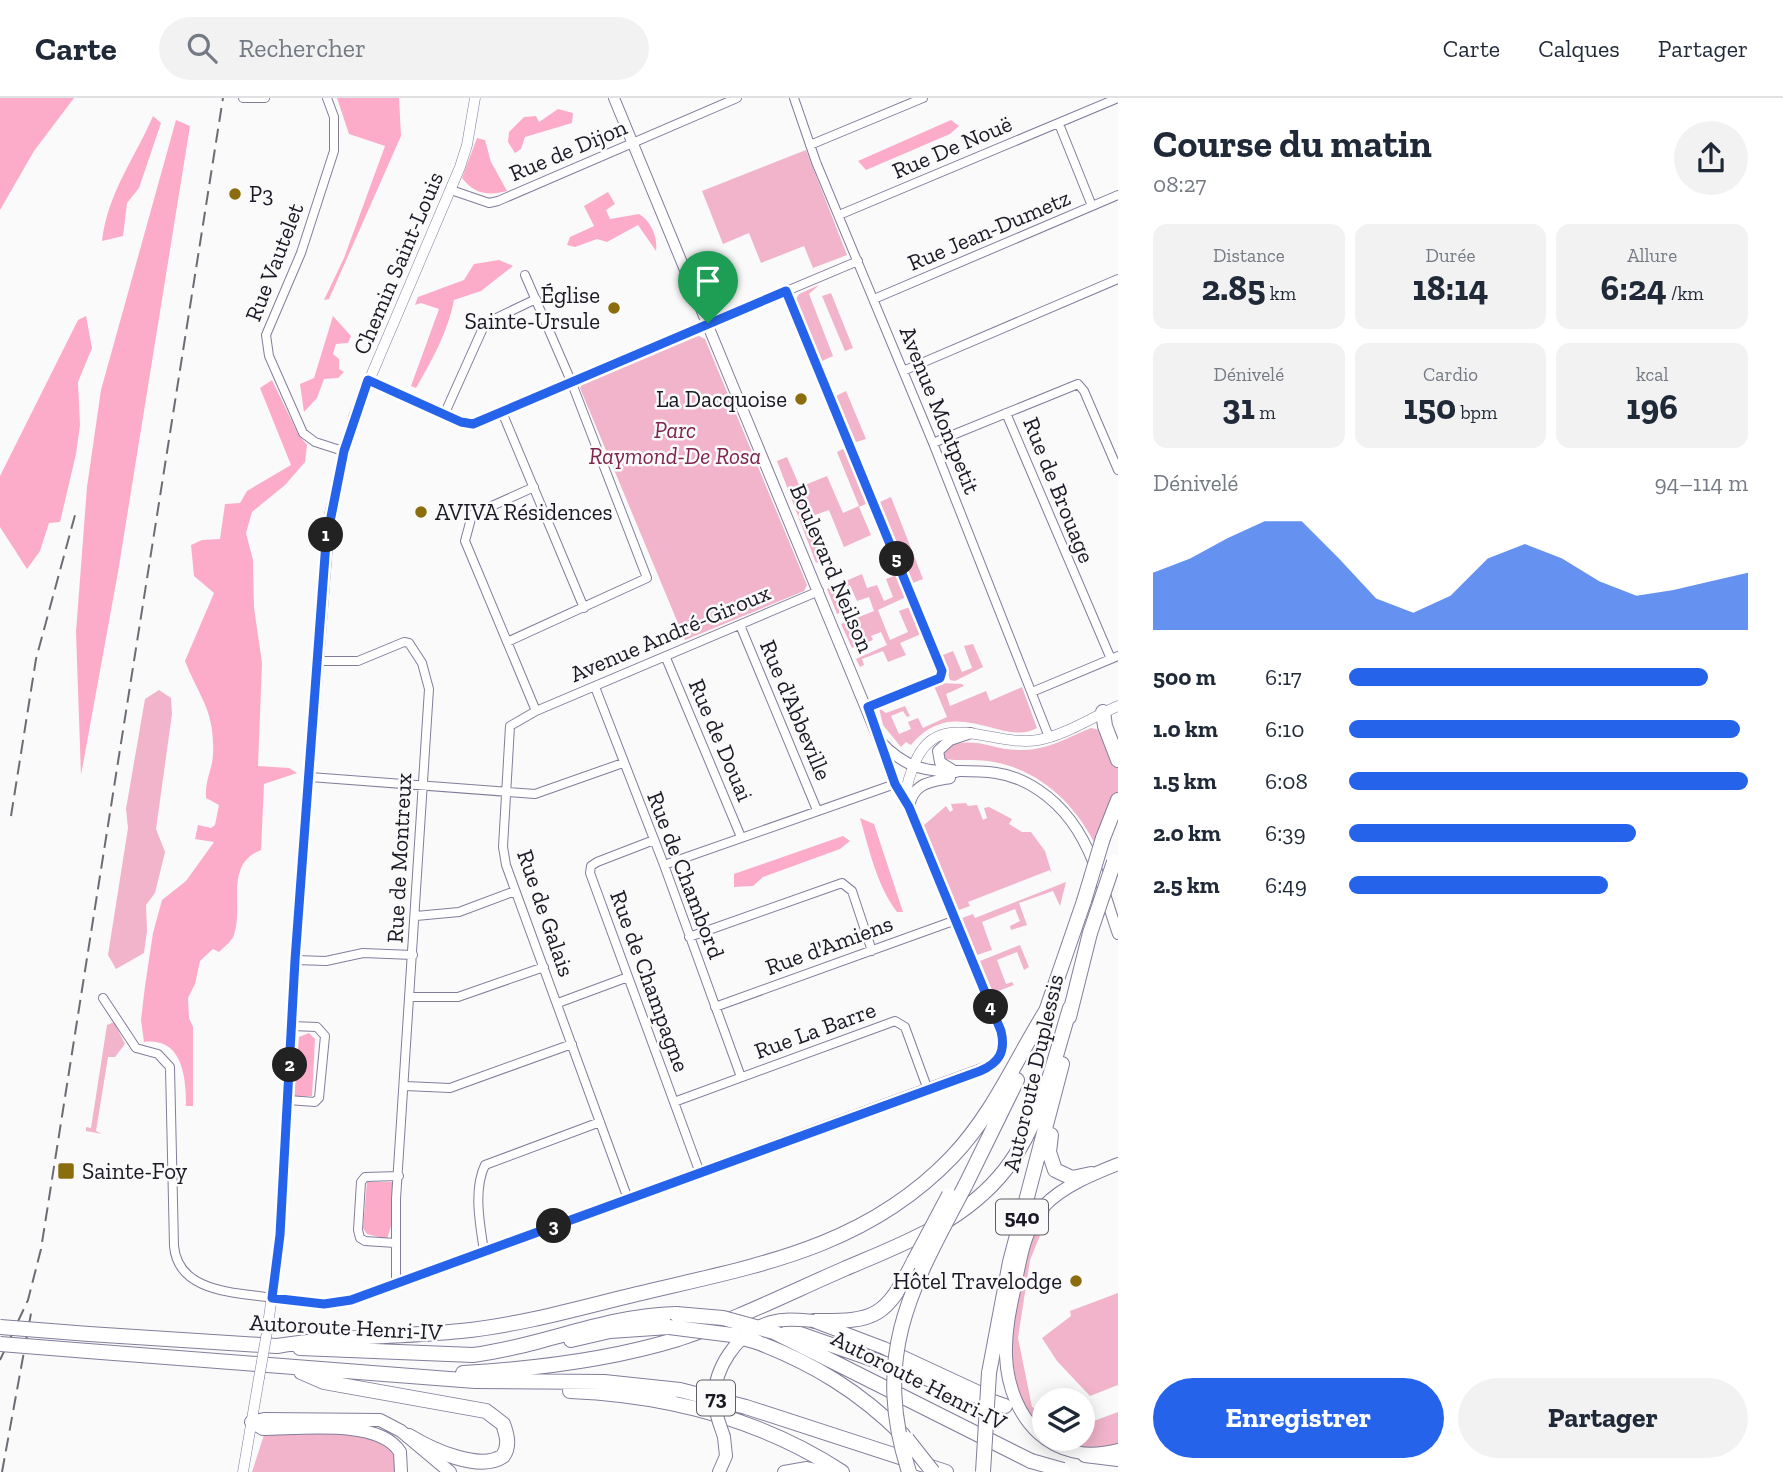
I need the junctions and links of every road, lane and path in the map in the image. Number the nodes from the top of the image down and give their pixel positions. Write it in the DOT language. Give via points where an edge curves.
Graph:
graph roads {
  1 [pos="243,98"];
  2 [pos="265,98"];
  3 [pos="327,98"];
  4 [pos="475,98"];
  5 [pos="614,98"];
  6 [pos="737,98"];
  7 [pos="794,98"];
  8 [pos="923,98"];
  9 [pos="1118,98"];
  10 [pos="1059,124"];
  11 [pos="633,143"];
  12 [pos="810,145"];
  13 [pos="451,190"];
  14 [pos="1118,195"];
  15 [pos="1092,206"];
  16 [pos="839,215"];
  17 [pos="858,261"];
  18 [pos="525,275"];
  19 [pos="1118,279"];
  20 [pos="786,291"];
  21 [pos="536,299"];
  22 [pos="874,299"];
  23 [pos="708,323"];
  24 [pos="903,371"];
  25 [pos="368,380"];
  26 [pos="571,381"];
  27 [pos="502,412"];
  28 [pos="1006,413"];
  29 [pos="444,415"];
  30 [pos="933,443"];
  31 [pos="344,451"];
  32 [pos="1118,470"];
  33 [pos="534,487"];
  34 [pos="819,591"];
  35 [pos="584,608"];
  36 [pos="740,625"];
  37 [pos="507,642"];
  38 [pos="666,658"];
  39 [pos="1114,658"];
  40 [pos="317,661"];
  41 [pos="595,687"];
  42 [pos="1032,692"];
  43 [pos="1118,706"];
  44 [pos="868,707"];
  45 [pos="536,711"];
  46 [pos="1103,712"];
  47 [pos="1118,729"];
  48 [pos="971,733"];
  49 [pos="1049,737"];
  50 [pos="879,740"];
  51 [pos="1118,760"];
  52 [pos="623,763"];
  53 [pos="913,767"];
  54 [pos="969,773"];
  55 [pos="310,777"];
  56 [pos="895,784"];
  57 [pos="422,786"];
  58 [pos="505,792"];
  59 [pos="1118,800"];
  60 [pos="909,807"];
  61 [pos="817,810"];
  62 [pos="1118,827"];
  63 [pos="741,837"];
  64 [pos="654,840"];
  65 [pos="1111,850"];
  66 [pos="664,864"];
  67 [pos="515,891"];
  68 [pos="416,916"];
  69 [pos="956,920"];
  70 [pos="1118,934"];
  71 [pos="690,937"];
  72 [pos="872,951"];
  73 [pos="413,955"];
  74 [pos="295,960"];
  75 [pos="544,967"];
  76 [pos="628,977"];
  77 [pos="411,997"];
  78 [pos="103,998"];
  79 [pos="558,1003"];
  80 [pos="715,1007"];
  81 [pos="1070,1008"];
  82 [pos="1046,1011"];
  83 [pos="292,1026"];
  84 [pos="572,1044"];
  85 [pos="1062,1063"];
  86 [pos="741,1077"];
  87 [pos="1016,1082"];
  88 [pos="405,1086"];
  89 [pos="928,1090"];
  90 [pos="288,1100"];
  91 [pos="674,1102"];
  92 [pos="1053,1110"];
  93 [pos="600,1122"];
  94 [pos="1118,1164"];
  95 [pos="700,1173"];
  96 [pos="1091,1174"];
  97 [pos="399,1176"];
  98 [pos="628,1199"];
  99 [pos="395,1243"];
  100 [pos="484,1251"];
  101 [pos="1020,1256"];
  102 [pos="396,1284"];
  103 [pos="272,1298"];
  104 [pos="814,1321"];
  105 [pos="0,1327"];
  106 [pos="780,1331"];
  107 [pos="0,1344"];
  108 [pos="277,1346"];
  109 [pos="500,1352"];
  110 [pos="290,1367"];
  111 [pos="434,1377"];
  112 [pos="475,1381"];
  113 [pos="1005,1406"];
  114 [pos="1027,1419"];
  115 [pos="251,1423"];
  116 [pos="1032,1425"];
  117 [pos="409,1436"];
  118 [pos="1118,1450"];
  119 [pos="1051,1451"];
  120 [pos="1070,1451"];
  121 [pos="1085,1455"];
  122 [pos="1118,1459"];
  123 [pos="1062,1471"];
  124 [pos="243,1472"];
  125 [pos="401,1472"];
  126 [pos="450,1472"];
  127 [pos="719,1472"];
  128 [pos="783,1472"];
  129 [pos="826,1472"];
  130 [pos="842,1472"];
  131 [pos="909,1472"];
  132 [pos="933,1472"];
  133 [pos="946,1472"];
  134 [pos="983,1472"];
  1 -- 2 [label="street"];
  3 -- 31 [label="street, Rue Vautelet" via="335,125 334,151 301,253 271,320 267,347 303,433"];
  4 -- 13 [label="street, Chemin Saint-Louis" via="467,145"];
  5 -- 11 [label="main road, Boulevard Neilson"];
  6 -- 11 [label="street, Rue de Dijon"];
  7 -- 12 [label="street, Avenue Montpetit"];
  8 -- 12 [label="street"];
  9 -- 10 [label="street, Rue De Nouë"];
  10 -- 15 [label="street"];
  10 -- 16 [label="street, Rue De Nouë"];
  11 -- 13 [label="street, Rue de Dijon" via="498,201 489,203"];
  11 -- 23 [label="main road, Boulevard Neilson"];
  12 -- 16 [label="street, Avenue Montpetit"];
  13 -- 25 [label="street, Chemin Saint-Louis"];
  14 -- 15 [label="street, Rue Jean-Dumetz"];
  15 -- 22 [label="street, Rue Jean-Dumetz"];
  16 -- 17 [label="street, Avenue Montpetit"];
  17 -- 20 [label="street"];
  17 -- 22 [label="street, Avenue Montpetit"];
  18 -- 21 [label="street"];
  19 -- 24 [label="street"];
  20 -- 23 [label="street"];
  20 -- 44 [label="street" via="942,671 940,678"];
  21 -- 26 [label="street"];
  21 -- 29 [label="street" via="483,328"];
  22 -- 24 [label="street, Avenue Montpetit"];
  23 -- 26 [label="street"];
  23 -- 34 [label="main road, Boulevard Neilson"];
  24 -- 30 [label="street, Avenue Montpetit"];
  25 -- 29 [label="street"];
  25 -- 31 [label="street, Chemin Saint-Louis"];
  26 -- 27 [label="street"];
  26 -- 35 [label="street" via="647,572 645,582"];
  27 -- 29 [label="street" via="467,424"];
  27 -- 33 [label="street"];
  28 -- 30 [label="street"];
  28 -- 32 [label="street" via="1078,384"];
  28 -- 39 [label="street, Rue de Brouage"];
  30 -- 42 [label="street, Avenue Montpetit"];
  31 -- 40 [label="street, Chemin Saint-Louis" via="326,542"];
  33 -- 35 [label="street"];
  33 -- 37 [label="street" via="479,510 472,515 466,533 465,541"];
  34 -- 36 [label="street, Avenue André-Giroux"];
  34 -- 44 [label="main road, Boulevard Neilson"];
  35 -- 37 [label="street"];
  36 -- 38 [label="street, Avenue André-Giroux"];
  36 -- 61 [label="street, Rue d'Abbeville"];
  37 -- 45 [label="street"];
  38 -- 41 [label="street, Avenue André-Giroux"];
  38 -- 63 [label="street, Rue de Douai"];
  39 -- 42 [label="street"];
  40 -- 55 [label="street, Chemin Saint-Louis"];
  40 -- 57 [label="street, Rue de Montreux" via="358,661 404,642 413,646 429,690"];
  41 -- 45 [label="street, Avenue André-Giroux"];
  41 -- 52 [label="street, Rue de Chambord"];
  42 -- 49 [label="street, Avenue Montpetit"];
  43 -- 46 [label="street"];
  44 -- 50 [label="main road, Boulevard Neilson"];
  45 -- 58 [label="street, Rue de Galais" via="510,726"];
  46 -- 47 [label="highway"];
  46 -- 49 [label="street"];
  46 -- 51 [label="highway"];
  48 -- 49 [label="street" via="1020,741"];
  48 -- 53 [label="street" via="937,736 923,747"];
  48 -- 54 [label="main road" via="943,744 937,756 948,768"];
  50 -- 53 [label="main road"];
  50 -- 56 [label="street, Boulevard Neilson"];
  52 -- 58 [label="street" via="543,793"];
  52 -- 64 [label="street, Rue de Chambord"];
  53 -- 54 [label="main road" via="935,773"];
  53 -- 60 [label="street" via="906,790"];
  54 -- 60 [label="main road" via="924,783 911,796"];
  54 -- 70 [label="main road" via="1015,778 1064,813 1084,843"];
  55 -- 57 [label="street"];
  55 -- 74 [label="street, Chemin Saint-Louis"];
  56 -- 60 [label="street, Boulevard Neilson"];
  56 -- 61 [label="street"];
  57 -- 58 [label="street"];
  57 -- 68 [label="street, Rue de Montreux"];
  58 -- 67 [label="street, Rue de Galais" via="503,847"];
  59 -- 65 [label="highway"];
  60 -- 69 [label="street, Boulevard Neilson"];
  61 -- 63 [label="street"];
  62 -- 65 [label="highway, Autoroute Duplessis / 540"];
  63 -- 66 [label="street"];
  64 -- 66 [label="street, Rue de Chambord"];
  64 -- 76 [label="street, Rue de Champagne" via="591,866"];
  65 -- 81 [label="highway, Autoroute Duplessis / 540, bridge"];
  65 -- 82 [label="highway, Autoroute Duplessis / 540, bridge" via="1084,901"];
  66 -- 71 [label="street, Rue de Chambord"];
  67 -- 68 [label="street" via="459,912"];
  67 -- 75 [label="street, Rue de Galais"];
  68 -- 73 [label="street, Rue de Montreux"];
  69 -- 72 [label="street, Rue d'Amiens"];
  69 -- 89 [label="street, Boulevard Neilson" via="1001,1031 1001,1055 989,1068"];
  71 -- 72 [label="street" via="842,883 852,891"];
  71 -- 80 [label="street, Rue de Chambord"];
  72 -- 80 [label="street, Rue d'Amiens"];
  73 -- 74 [label="street" via="363,953 326,961"];
  73 -- 77 [label="street, Rue de Montreux"];
  74 -- 83 [label="street, Chemin Saint-Louis"];
  75 -- 77 [label="street" via="458,997"];
  75 -- 79 [label="street, Rue de Galais"];
  76 -- 79 [label="street"];
  76 -- 91 [label="street, Rue de Champagne"];
  77 -- 88 [label="street, Rue de Montreux"];
  78 -- 103 [label="street" via="136,1048 158,1055 170,1067 174,1246 181,1268 188,1277 212,1288"];
  79 -- 84 [label="street, Rue de Galais"];
  80 -- 86 [label="street, Rue de Chambord"];
  81 -- 85 [label="highway, Autoroute Duplessis / 540"];
  81 -- 111 [label="highway" via="1036,1116 1013,1159 981,1195 926,1233 747,1312 654,1345 562,1364"];
  82 -- 87 [label="highway, Autoroute Duplessis / 540"];
  82 -- 108 [label="highway" via="1003,1088 959,1149 899,1203 837,1239 776,1260 503,1326 325,1338"];
  83 -- 90 [label="street, Chemin Saint-Louis"];
  83 -- 90 [label="street" via="317,1027 325,1036 319,1098 315,1102"];
  84 -- 88 [label="street" via="450,1088"];
  84 -- 93 [label="street, Rue de Galais"];
  85 -- 92 [label="highway"];
  85 -- 134 [label="highway, Autoroute Duplessis / 540, bridge" via="1010,1262 989,1373"];
  86 -- 89 [label="street, Rue La Barre" via="895,1021 905,1027"];
  86 -- 91 [label="street, Rue La Barre"];
  87 -- 104 [label="highway, bridge" via="898,1293 869,1318"];
  87 -- 131 [label="highway, Autoroute Duplessis / 540, bridge" via="913,1285 900,1333 894,1393"];
  88 -- 97 [label="street, Rue de Montreux"];
  89 -- 95 [label="street"];
  90 -- 103 [label="street, Chemin Saint-Louis"];
  91 -- 95 [label="street, Rue de Champagne"];
  92 -- 96 [label="highway" via="1049,1152 1053,1166 1072,1178"];
  92 -- 101 [label="highway"];
  93 -- 98 [label="street, Rue de Galais"];
  93 -- 100 [label="street" via="485,1165 479,1202"];
  94 -- 96 [label="highway"];
  95 -- 98 [label="street"];
  96 -- 101 [label="highway" via="1043,1207"];
  97 -- 99 [label="street, Rue de Montreux"];
  97 -- 99 [label="street" via="365,1177 361,1182 358,1230 365,1241"];
  98 -- 100 [label="street"];
  99 -- 102 [label="street, Rue de Montreux"];
  100 -- 102 [label="street"];
  101 -- 114 [label="highway" via="1006,1359 1015,1397"];
  102 -- 103 [label="street" via="334,1304"];
  103 -- 115 [label="street, Chemin Saint-Louis, bridge"];
  104 -- 113 [label="highway" via="935,1370"];
  104 -- 127 [label="highway, bridge" via="771,1322 735,1345 719,1373 716,1390 715,1407 726,1455"];
  105 -- 108 [label="highway, Autoroute Henri-IV, bridge"];
  106 -- 109 [label="highway, Autoroute Henri-IV, bridge" via="684,1314 617,1320"];
  106 -- 113 [label="highway"];
  106 -- 123 [label="highway, Autoroute Henri-IV, bridge" via="1031,1461"];
  107 -- 110 [label="highway, Autoroute Henri-IV / 73, bridge"];
  108 -- 109 [label="highway, Autoroute Henri-IV" via="441,1356"];
  109 -- 132 [label="highway, bridge" via="610,1331 669,1327 732,1335 802,1359 849,1387 907,1439"];
  110 -- 111 [label="highway, Autoroute Henri-IV / 73"];
  110 -- 117 [label="highway" via="324,1382 486,1411 503,1424 507,1446 494,1465 468,1469"];
  111 -- 112 [label="highway, Autoroute Henri-IV / 73"];
  112 -- 130 [label="highway" via="495,1389 669,1400 775,1437"];
  112 -- 133 [label="highway, Autoroute Henri-IV / 73" via="604,1382 680,1390"];
  113 -- 114 [label="highway"];
  114 -- 116 [label="highway"];
  115 -- 117 [label="highway" via="364,1418 392,1424"];
  115 -- 124 [label="street, Chemin Saint-Louis"];
  115 -- 125 [label="highway" via="263,1429 374,1432 397,1446"];
  117 -- 126 [label="highway"];
  118 -- 121 [label="highway"];
  119 -- 123 [label="highway"];
  120 -- 121 [label="highway"];
  121 -- 122 [label="highway"];
  128 -- 129 [label="highway" via="807,1468"];
}
